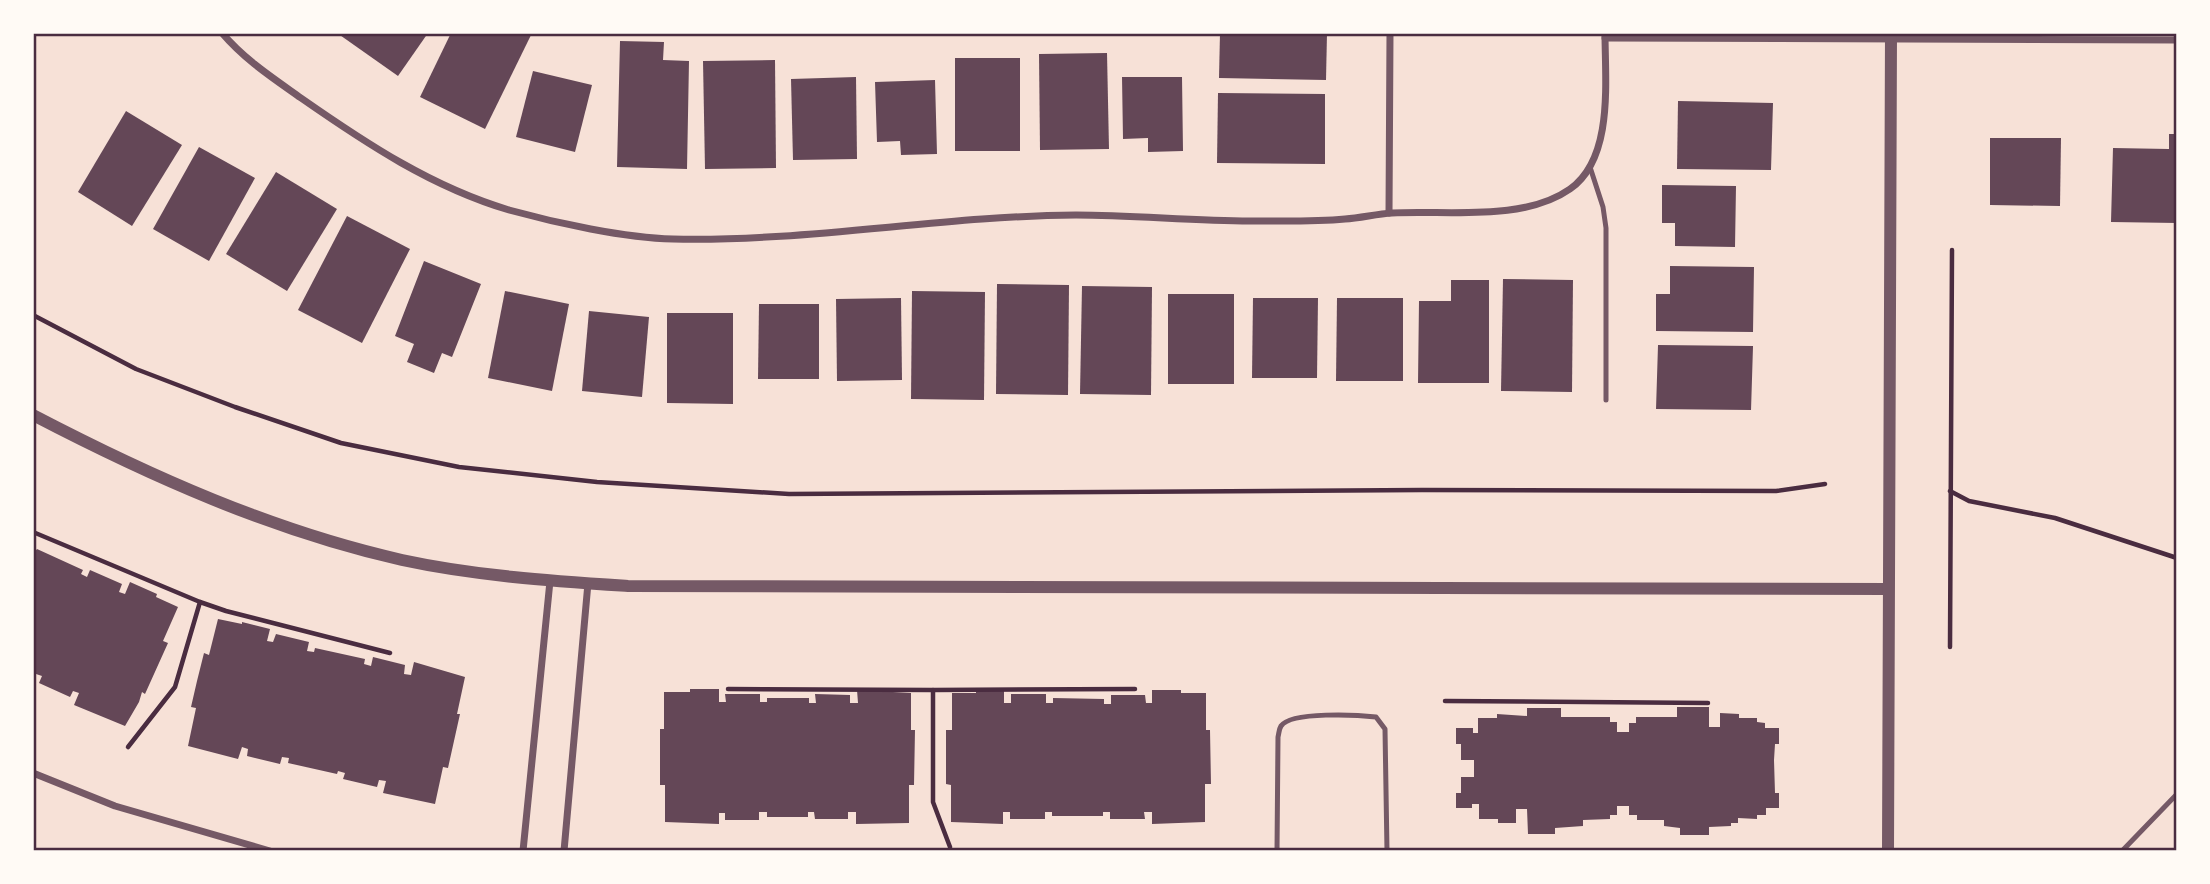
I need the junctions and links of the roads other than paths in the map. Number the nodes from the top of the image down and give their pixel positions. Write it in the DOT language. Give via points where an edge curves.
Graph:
graph roads {
  1 [pos="222,33"];
  2 [pos="1390,33"];
  3 [pos="1605,36"];
  4 [pos="1891,36"];
  5 [pos="2177,40"];
  6 [pos="1591,167"];
  7 [pos="1389,213"];
  8 [pos="1606,400"];
  9 [pos="33,415"];
  10 [pos="550,581"];
  11 [pos="588,583"];
  12 [pos="1888,589"];
  13 [pos="33,774"];
  14 [pos="2177,794"];
  15 [pos="270,851"];
  16 [pos="523,851"];
  17 [pos="564,851"];
  18 [pos="1277,851"];
  19 [pos="1387,851"];
  20 [pos="1888,851"];
  21 [pos="2122,851"];
  1 -- 7 [label="street" via="240,54 325,115 439,185 509,210 593,229 669,239 751,238 1076,215 1246,221"];
  2 -- 7 [label="street"];
  3 -- 4 [label="street"];
  3 -- 6 [label="street" via="1605,110"];
  4 -- 5 [label="street"];
  4 -- 12 [label="street"];
  6 -- 7 [label="street" via="1573,187 1545,204 1502,210"];
  6 -- 8 [label="lane" via="1606,229"];
  9 -- 10 [label="street" via="167,480 296,530 402,560"];
  10 -- 11 [label="street"];
  10 -- 16 [label="street"];
  11 -- 12 [label="street"];
  11 -- 17 [label="street"];
  12 -- 20 [label="street"];
  13 -- 15 [label="street" via="115,806"];
  14 -- 21 [label="lane"];
  18 -- 19 [label="lane" via="1281,726 1304,717 1360,715 1376,717 1385,729"];
}
